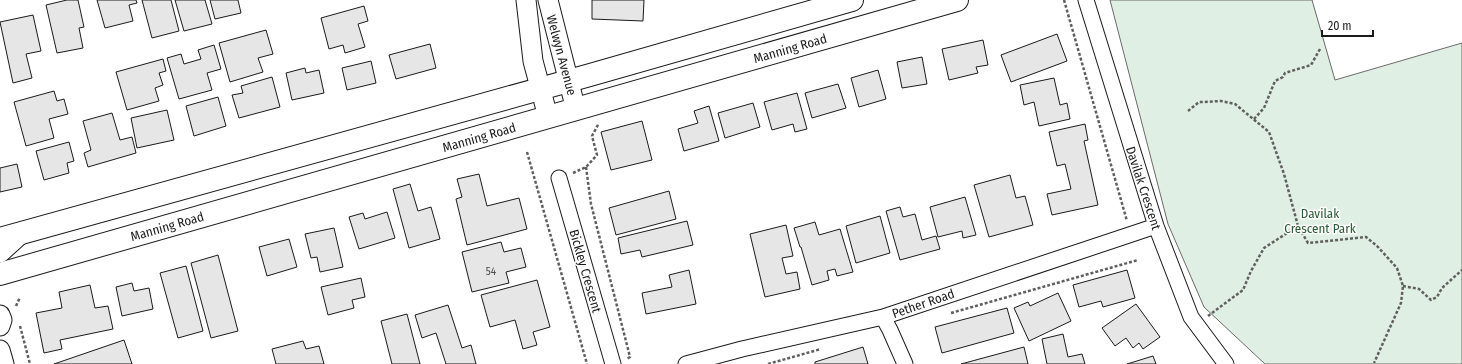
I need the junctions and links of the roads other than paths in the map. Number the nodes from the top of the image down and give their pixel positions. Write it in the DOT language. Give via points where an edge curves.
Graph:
graph roads {
  1 [pos="526,0"];
  2 [pos="548,0"];
  3 [pos="852,0"];
  4 [pos="957,0"];
  5 [pos="1086,0"];
  6 [pos="569,81"];
  7 [pos="541,89"];
  8 [pos="576,110"];
  9 [pos="548,118"];
  10 [pos="559,178"];
  11 [pos="1156,226"];
  12 [pos="22,233"];
  13 [pos="0,239"];
  14 [pos="0,253"];
  15 [pos="0,274"];
  16 [pos="7,311"];
  17 [pos="883,317"];
  18 [pos="0,326"];
  19 [pos="0,350"];
  20 [pos="619,362"];
  21 [pos="4,364"];
  22 [pos="686,364"];
  23 [pos="905,364"];
  24 [pos="1226,364"];
  1 -- 7 [label="street, Welwyn Avenue" via="533,61"];
  2 -- 6 [label="street, Welwyn Avenue"];
  3 -- 6 [label="main road"];
  4 -- 8 [label="main road, Manning Road"];
  5 -- 11 [label="street, Davilak Crescent"];
  6 -- 7 [label="main road"];
  6 -- 8 [label="street, Welwyn Avenue"];
  7 -- 9 [label="street, Welwyn Avenue"];
  7 -- 12 [label="main road"];
  8 -- 9 [label="main road, Manning Road"];
  9 -- 15 [label="main road, Manning Road"];
  10 -- 20 [label="street, Bickley Crescent"];
  11 -- 17 [label="street, Pether Road"];
  11 -- 24 [label="street, Davilak Crescent" via="1191,317"];
  12 -- 13 [label="main road"];
  12 -- 14 [label="street"];
  16 -- 18 [label="street"];
  17 -- 22 [label="street, Pether Road"];
  17 -- 23 [label="street"];
  19 -- 21 [label="street"];
}
